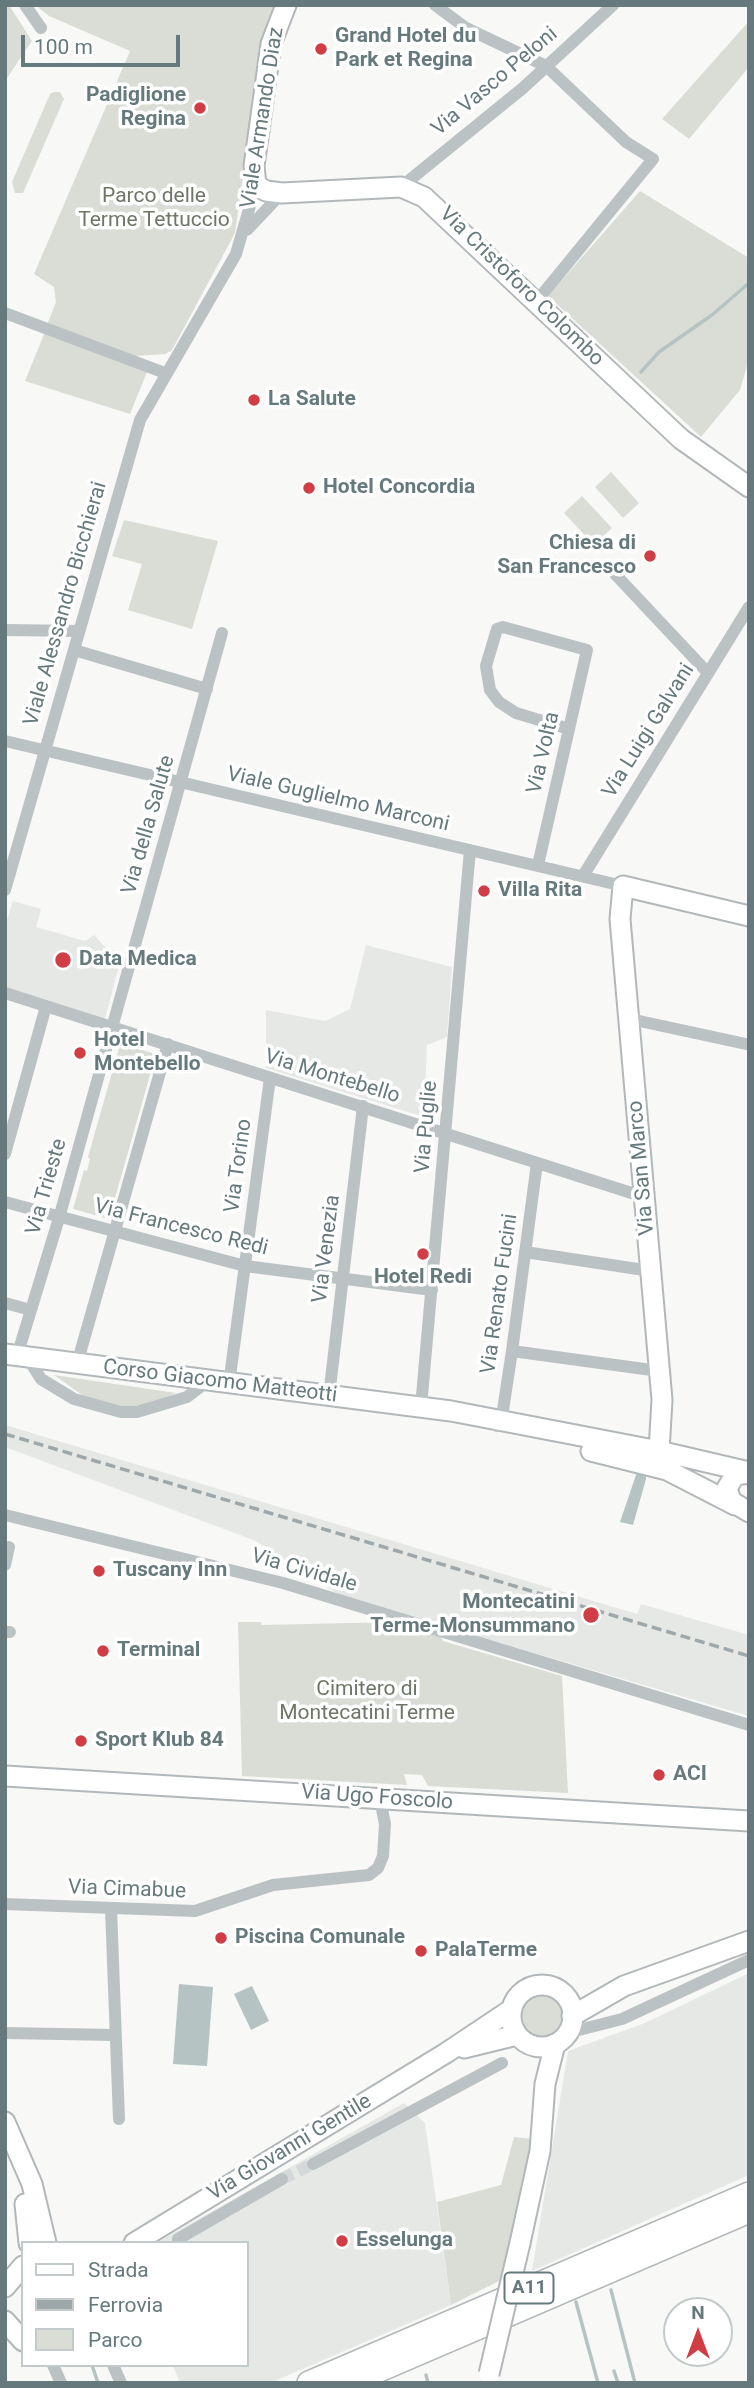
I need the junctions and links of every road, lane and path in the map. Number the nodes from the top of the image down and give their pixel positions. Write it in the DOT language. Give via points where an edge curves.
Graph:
graph roads {
  1 [pos="25,5"];
  2 [pos="286,5"];
  3 [pos="435,5"];
  4 [pos="613,5"];
  5 [pos="41,28"];
  6 [pos="546,66"];
  7 [pos="256,186"];
  8 [pos="401,187"];
  9 [pos="282,193"];
  10 [pos="245,233"];
  11 [pos="536,302"];
  12 [pos="5,313"];
  13 [pos="165,373"];
  14 [pos="749,487"];
  15 [pos="615,574"];
  16 [pos="749,607"];
  17 [pos="5,630"];
  18 [pos="79,631"];
  19 [pos="222,633"];
  20 [pos="74,650"];
  21 [pos="708,673"];
  22 [pos="207,689"];
  23 [pos="569,729"];
  24 [pos="5,741"];
  25 [pos="44,750"];
  26 [pos="181,782"];
  27 [pos="470,850"];
  28 [pos="538,865"];
  29 [pos="583,876"];
  30 [pos="623,886"];
  31 [pos="5,890"];
  32 [pos="749,916"];
  33 [pos="5,993"];
  34 [pos="46,1006"];
  35 [pos="630,1019"];
  36 [pos="113,1028"];
  37 [pos="167,1044"];
  38 [pos="746,1044"];
  39 [pos="270,1078"];
  40 [pos="363,1106"];
  41 [pos="446,1133"];
  42 [pos="5,1154"];
  43 [pos="537,1163"];
  44 [pos="644,1197"];
  45 [pos="5,1202"];
  46 [pos="59,1218"];
  47 [pos="114,1232"];
  48 [pos="526,1252"];
  49 [pos="245,1266"];
  50 [pos="651,1270"];
  51 [pos="342,1278"];
  52 [pos="432,1290"];
  53 [pos="5,1303"];
  54 [pos="31,1310"];
  55 [pos="512,1351"];
  56 [pos="17,1356"];
  57 [pos="77,1364"];
  58 [pos="659,1371"];
  59 [pos="208,1381"];
  60 [pos="229,1384"];
  61 [pos="329,1396"];
  62 [pos="428,1408"];
  63 [pos="497,1424"];
  64 [pos="659,1451"];
  65 [pos="749,1473"];
  66 [pos="742,1508"];
  67 [pos="5,1515"];
  68 [pos="9,1547"];
  69 [pos="5,1565"];
  70 [pos="749,1725"];
  71 [pos="5,1776"];
  72 [pos="380,1798"];
  73 [pos="749,1821"];
  74 [pos="5,1904"];
  75 [pos="111,1909"];
  76 [pos="749,1941"];
  77 [pos="749,1960"];
  78 [pos="616,1990"];
  79 [pos="562,1993"];
  80 [pos="512,2009"];
  81 [pos="565,2031"];
  82 [pos="5,2033"];
  83 [pos="114,2035"];
  84 [pos="526,2040"];
  85 [pos="446,2053"];
  86 [pos="502,2063"];
  87 [pos="545,2084"];
  88 [pos="119,2119"];
  89 [pos="5,2122"];
  90 [pos="313,2164"];
  91 [pos="23,2168"];
  92 [pos="282,2179"];
  93 [pos="749,2194"];
  94 [pos="749,2211"];
  95 [pos="29,2241"];
  96 [pos="46,2241"];
  97 [pos="137,2241"];
  98 [pos="182,2241"];
  99 [pos="21,2268"];
  100 [pos="5,2287"];
  101 [pos="5,2321"];
  102 [pos="21,2340"];
  103 [pos="114,2367"];
  104 [pos="488,2378"];
  105 [pos="121,2383"];
  106 [pos="309,2383"];
  107 [pos="349,2383"];
  1 -- 5 [label="street"];
  2 -- 7 [label="main road, Viale Armando Diaz" via="271,44 254,166"];
  3 -- 6 [label="street" via="466,28"];
  4 -- 6 [label="street, Via Vasco Peloni"];
  6 -- 8 [label="street, Via Vasco Peloni"];
  6 -- 11 [label="street" via="626,142 653,159"];
  7 -- 9 [label="main road"];
  7 -- 10 [label="street, Viale Armando Diaz"];
  8 -- 9 [label="main road"];
  8 -- 11 [label="main road, Via Cristoforo Colombo" via="439,208"];
  9 -- 10 [label="street, Viale Armando Diaz"];
  10 -- 13 [label="street, Viale Armando Diaz" via="181,353"];
  11 -- 14 [label="main road, Via Cristoforo Colombo" via="681,439"];
  12 -- 13 [label="street"];
  13 -- 18 [label="street, Viale Alessandro Bicchierai" via="140,420"];
  15 -- 21 [label="street"];
  16 -- 21 [label="street, Via Luigi Galvani"];
  17 -- 18 [label="street"];
  18 -- 20 [label="street, Viale Alessandro Bicchierai"];
  19 -- 22 [label="street, Via della Salute"];
  20 -- 22 [label="street"];
  20 -- 25 [label="street, Viale Alessandro Bicchierai"];
  21 -- 29 [label="street, Via Luigi Galvani"];
  22 -- 26 [label="street, Via della Salute"];
  23 -- 23 [label="street, Via Volta" via="587,650 497,629 486,666 490,690 516,713"];
  23 -- 28 [label="street, Via Volta"];
  24 -- 25 [label="street, Viale Guglielmo Marconi"];
  25 -- 26 [label="street, Viale Guglielmo Marconi"];
  25 -- 31 [label="street, Viale Alessandro Bicchierai"];
  26 -- 27 [label="street, Viale Guglielmo Marconi"];
  26 -- 36 [label="street, Via della Salute"];
  27 -- 28 [label="street, Viale Guglielmo Marconi"];
  27 -- 41 [label="street, Via Puglie"];
  28 -- 29 [label="street, Viale Guglielmo Marconi"];
  29 -- 30 [label="street, Viale Guglielmo Marconi"];
  30 -- 32 [label="main road"];
  30 -- 35 [label="main road, Via San Marco" via="620,919"];
  33 -- 34 [label="street, Via Montebello"];
  34 -- 36 [label="street, Via Montebello"];
  34 -- 42 [label="street"];
  35 -- 38 [label="street"];
  35 -- 44 [label="main road, Via San Marco"];
  36 -- 37 [label="street, Via Montebello"];
  36 -- 46 [label="street, Via Trieste"];
  37 -- 39 [label="street, Via Montebello"];
  37 -- 47 [label="street"];
  39 -- 40 [label="street, Via Montebello"];
  39 -- 49 [label="street, Via Torino"];
  40 -- 41 [label="street, Via Montebello"];
  40 -- 51 [label="street, Via Venezia"];
  41 -- 43 [label="street, Via Montebello"];
  41 -- 52 [label="street, Via Puglie"];
  43 -- 44 [label="street, Via Montebello"];
  43 -- 48 [label="street, Via Renato Fucini"];
  44 -- 50 [label="main road, Via San Marco"];
  45 -- 46 [label="street, Via Francesco Redi"];
  46 -- 47 [label="street, Via Francesco Redi"];
  46 -- 54 [label="street, Via Trieste"];
  47 -- 49 [label="street, Via Francesco Redi"];
  47 -- 57 [label="street"];
  48 -- 50 [label="street"];
  48 -- 55 [label="street, Via Renato Fucini"];
  49 -- 51 [label="street, Via Francesco Redi"];
  49 -- 60 [label="street, Via Torino"];
  50 -- 58 [label="main road, Via San Marco"];
  51 -- 52 [label="street, Via Francesco Redi"];
  51 -- 61 [label="street, Via Venezia"];
  52 -- 62 [label="street, Via Puglie"];
  53 -- 54 [label="street"];
  54 -- 56 [label="street, Via Trieste"];
  55 -- 58 [label="street"];
  55 -- 63 [label="street, Via Renato Fucini"];
  56 -- 57 [label="main road, Corso Giacomo Matteotti"];
  56 -- 59 [label="street" via="41,1379 74,1399 121,1412 187,1397"];
  57 -- 59 [label="main road, Corso Giacomo Matteotti"];
  58 -- 64 [label="main road, Via San Marco"];
  59 -- 60 [label="main road, Corso Giacomo Matteotti"];
  60 -- 61 [label="main road, Corso Giacomo Matteotti"];
  61 -- 62 [label="main road, Corso Giacomo Matteotti"];
  62 -- 63 [label="main road, Corso Giacomo Matteotti"];
  63 -- 64 [label="main road, Corso Giacomo Matteotti"];
  63 -- 66 [label="main road, Corso Giacomo Matteotti" via="661,1468"];
  64 -- 65 [label="main road, Corso Giacomo Matteotti"];
  65 -- 66 [label="main road" via="735,1475 727,1494"];
  67 -- 70 [label="street, Via Cividale" via="283,1583"];
  68 -- 69 [label="street"];
  71 -- 72 [label="main road, Via Ugo Foscolo"];
  72 -- 73 [label="main road, Via Ugo Foscolo"];
  72 -- 75 [label="street, Via Cimabue" via="385,1824 383,1856 369,1875 272,1885 200,1910"];
  74 -- 75 [label="street, Via Cimabue"];
  75 -- 83 [label="street"];
  76 -- 78 [label="main road"];
  77 -- 81 [label="street" via="622,2019"];
  78 -- 79 [label="main road"];
  78 -- 81 [label="main road"];
  79 -- 80 [label="main road" via="544,1985 530,1987 518,1996"];
  79 -- 81 [label="main road" via="570,2003"];
  80 -- 84 [label="main road" via="512,2023"];
  80 -- 85 [label="main road"];
  81 -- 84 [label="main road"];
  81 -- 87 [label="main road"];
  82 -- 83 [label="street"];
  83 -- 88 [label="street"];
  84 -- 85 [label="main road"];
  84 -- 87 [label="main road"];
  85 -- 97 [label="main road, Via Giovanni Gentile"];
  86 -- 90 [label="street"];
  87 -- 104 [label="main road, bridge" via="544,2129"];
  89 -- 91 [label="main road"];
  91 -- 95 [label="main road"];
  91 -- 96 [label="main road" via="32,2184"];
  92 -- 98 [label="street"];
  93 -- 106 [label="highway, A11"];
  94 -- 107 [label="highway, A11"];
  99 -- 100 [label="main road"];
  101 -- 102 [label="main road"];
  103 -- 105 [label="street"];
}
